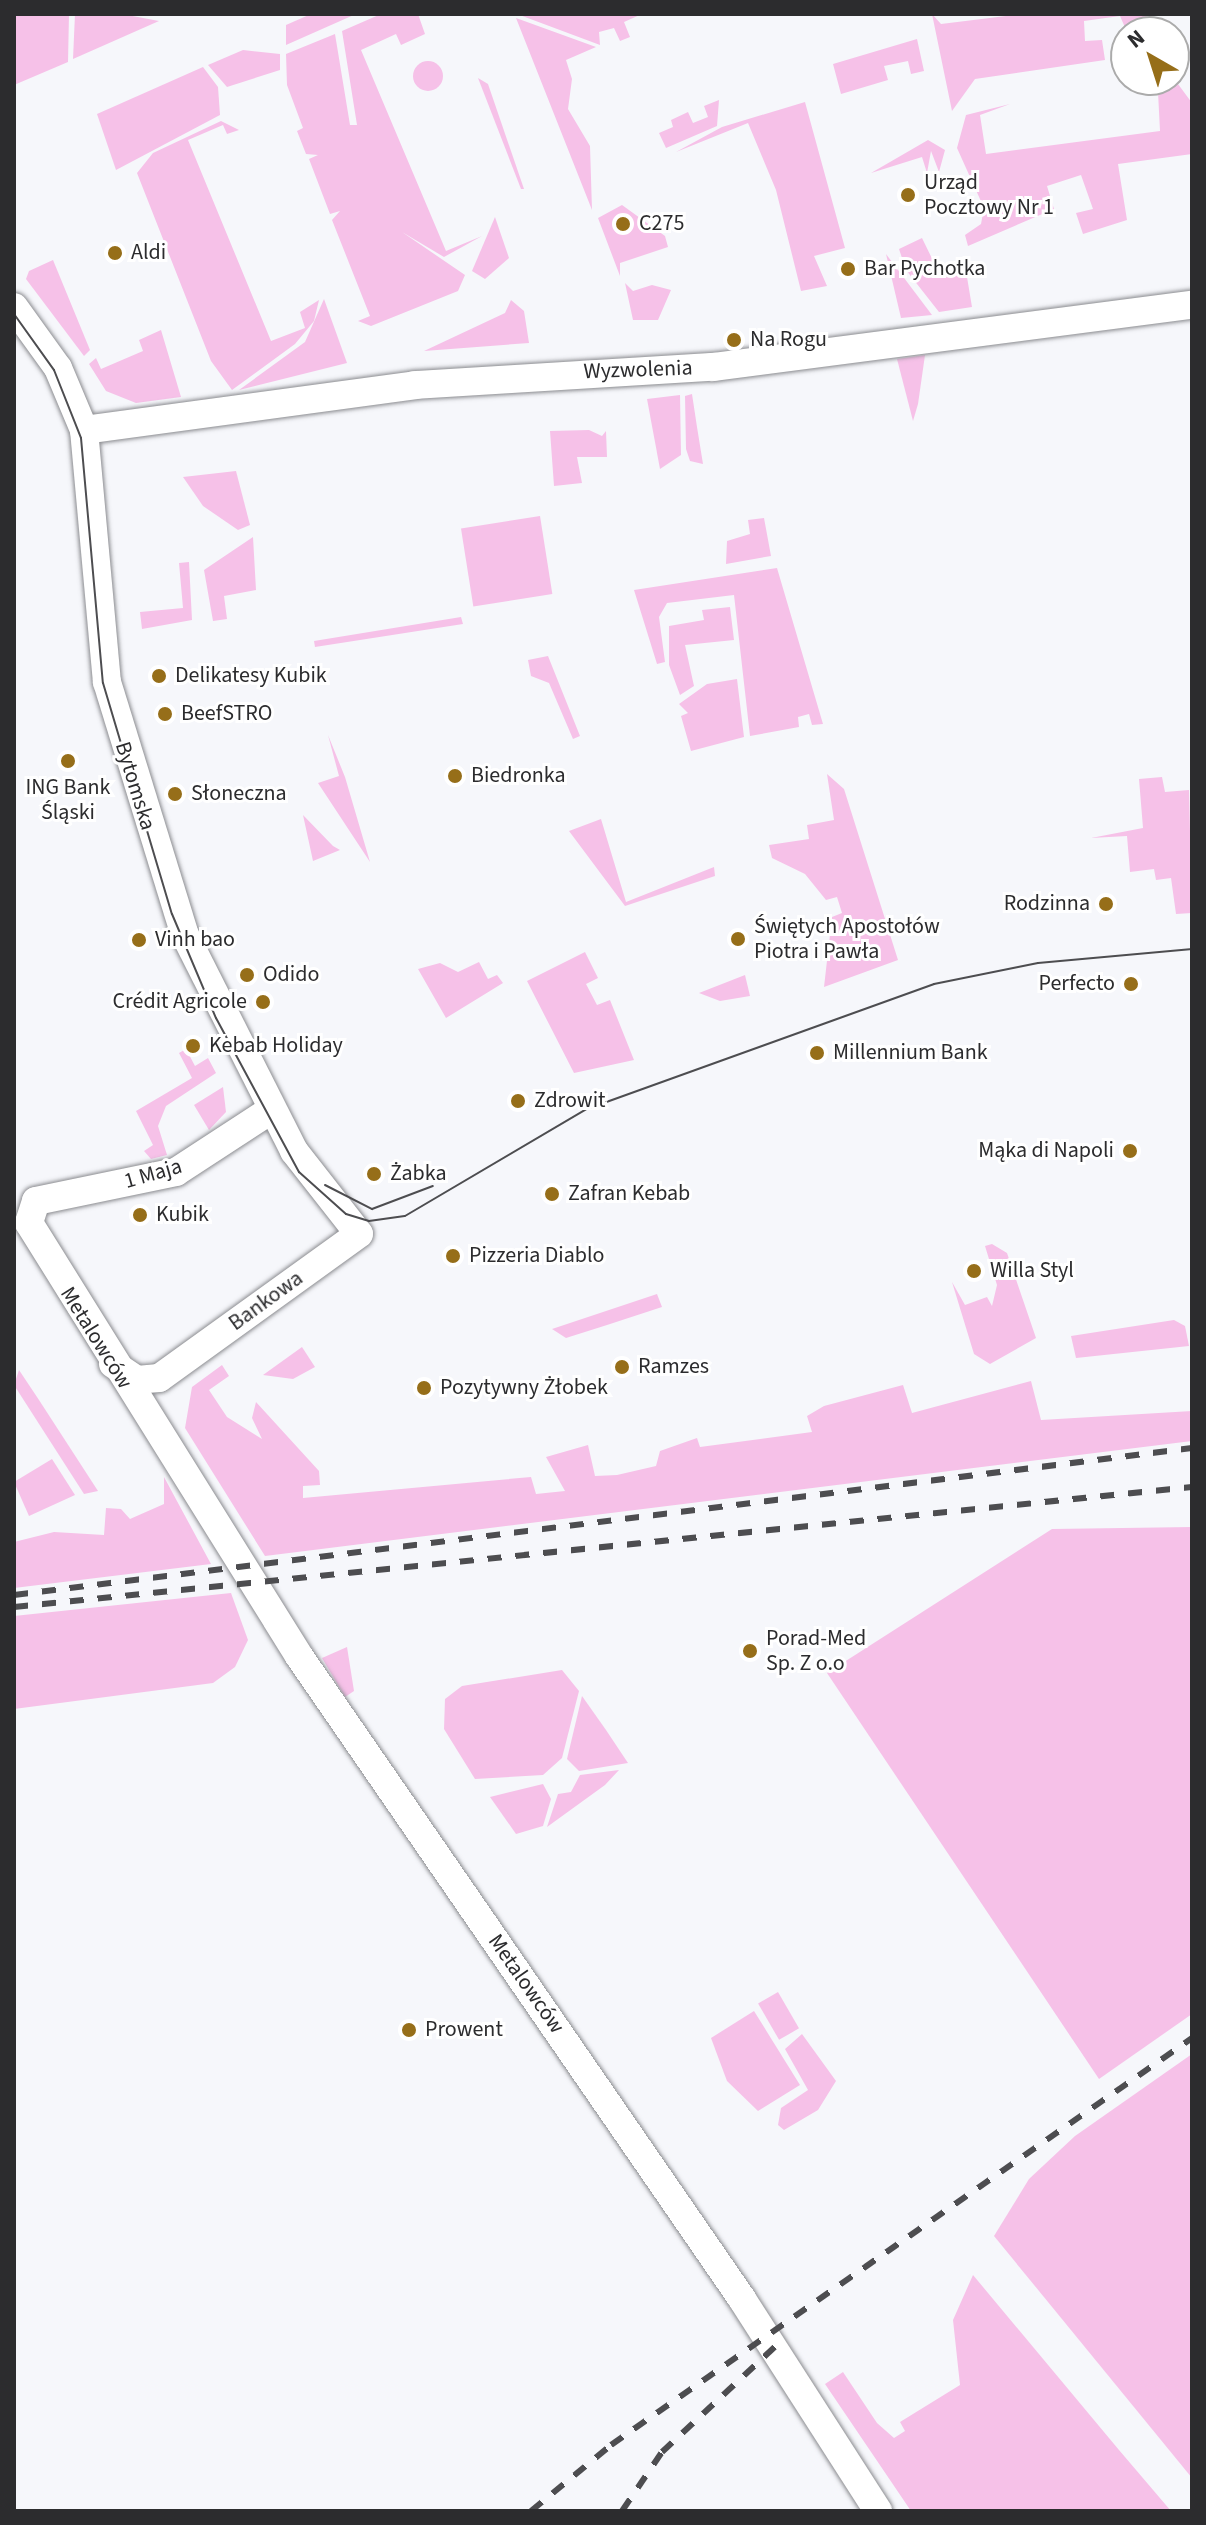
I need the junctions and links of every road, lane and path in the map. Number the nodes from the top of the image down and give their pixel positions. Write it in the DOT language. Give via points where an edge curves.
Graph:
graph roads {
  1 [pos="1192,305"];
  2 [pos="14,307"];
  3 [pos="84,430"];
  4 [pos="271,1110"];
  5 [pos="27,1214"];
  6 [pos="359,1234"];
  7 [pos="110,1361"];
  8 [pos="174,1370"];
  9 [pos="173,1458"];
  10 [pos="878,2511"];
  1 -- 3 [label="street, Wyzwolenia" via="713,367 415,385"];
  2 -- 3 [label="street, Bytomska" via="58,368"];
  3 -- 4 [label="street, Bytomska" via="101,635 124,757 197,966"];
  4 -- 5 [label="street, 1 Maja" via="176,1172 36,1201"];
  4 -- 6 [label="street, Bytomska"];
  5 -- 7 [label="street, Metalowców"];
  6 -- 8 [label="street, Bankowa"];
  7 -- 8 [label="street" via="137,1380"];
  7 -- 9 [label="street, Metalowców"];
  8 -- 9 [label="street, Metalowców" via="162,1406"];
  9 -- 10 [label="street, Metalowców"];
}
